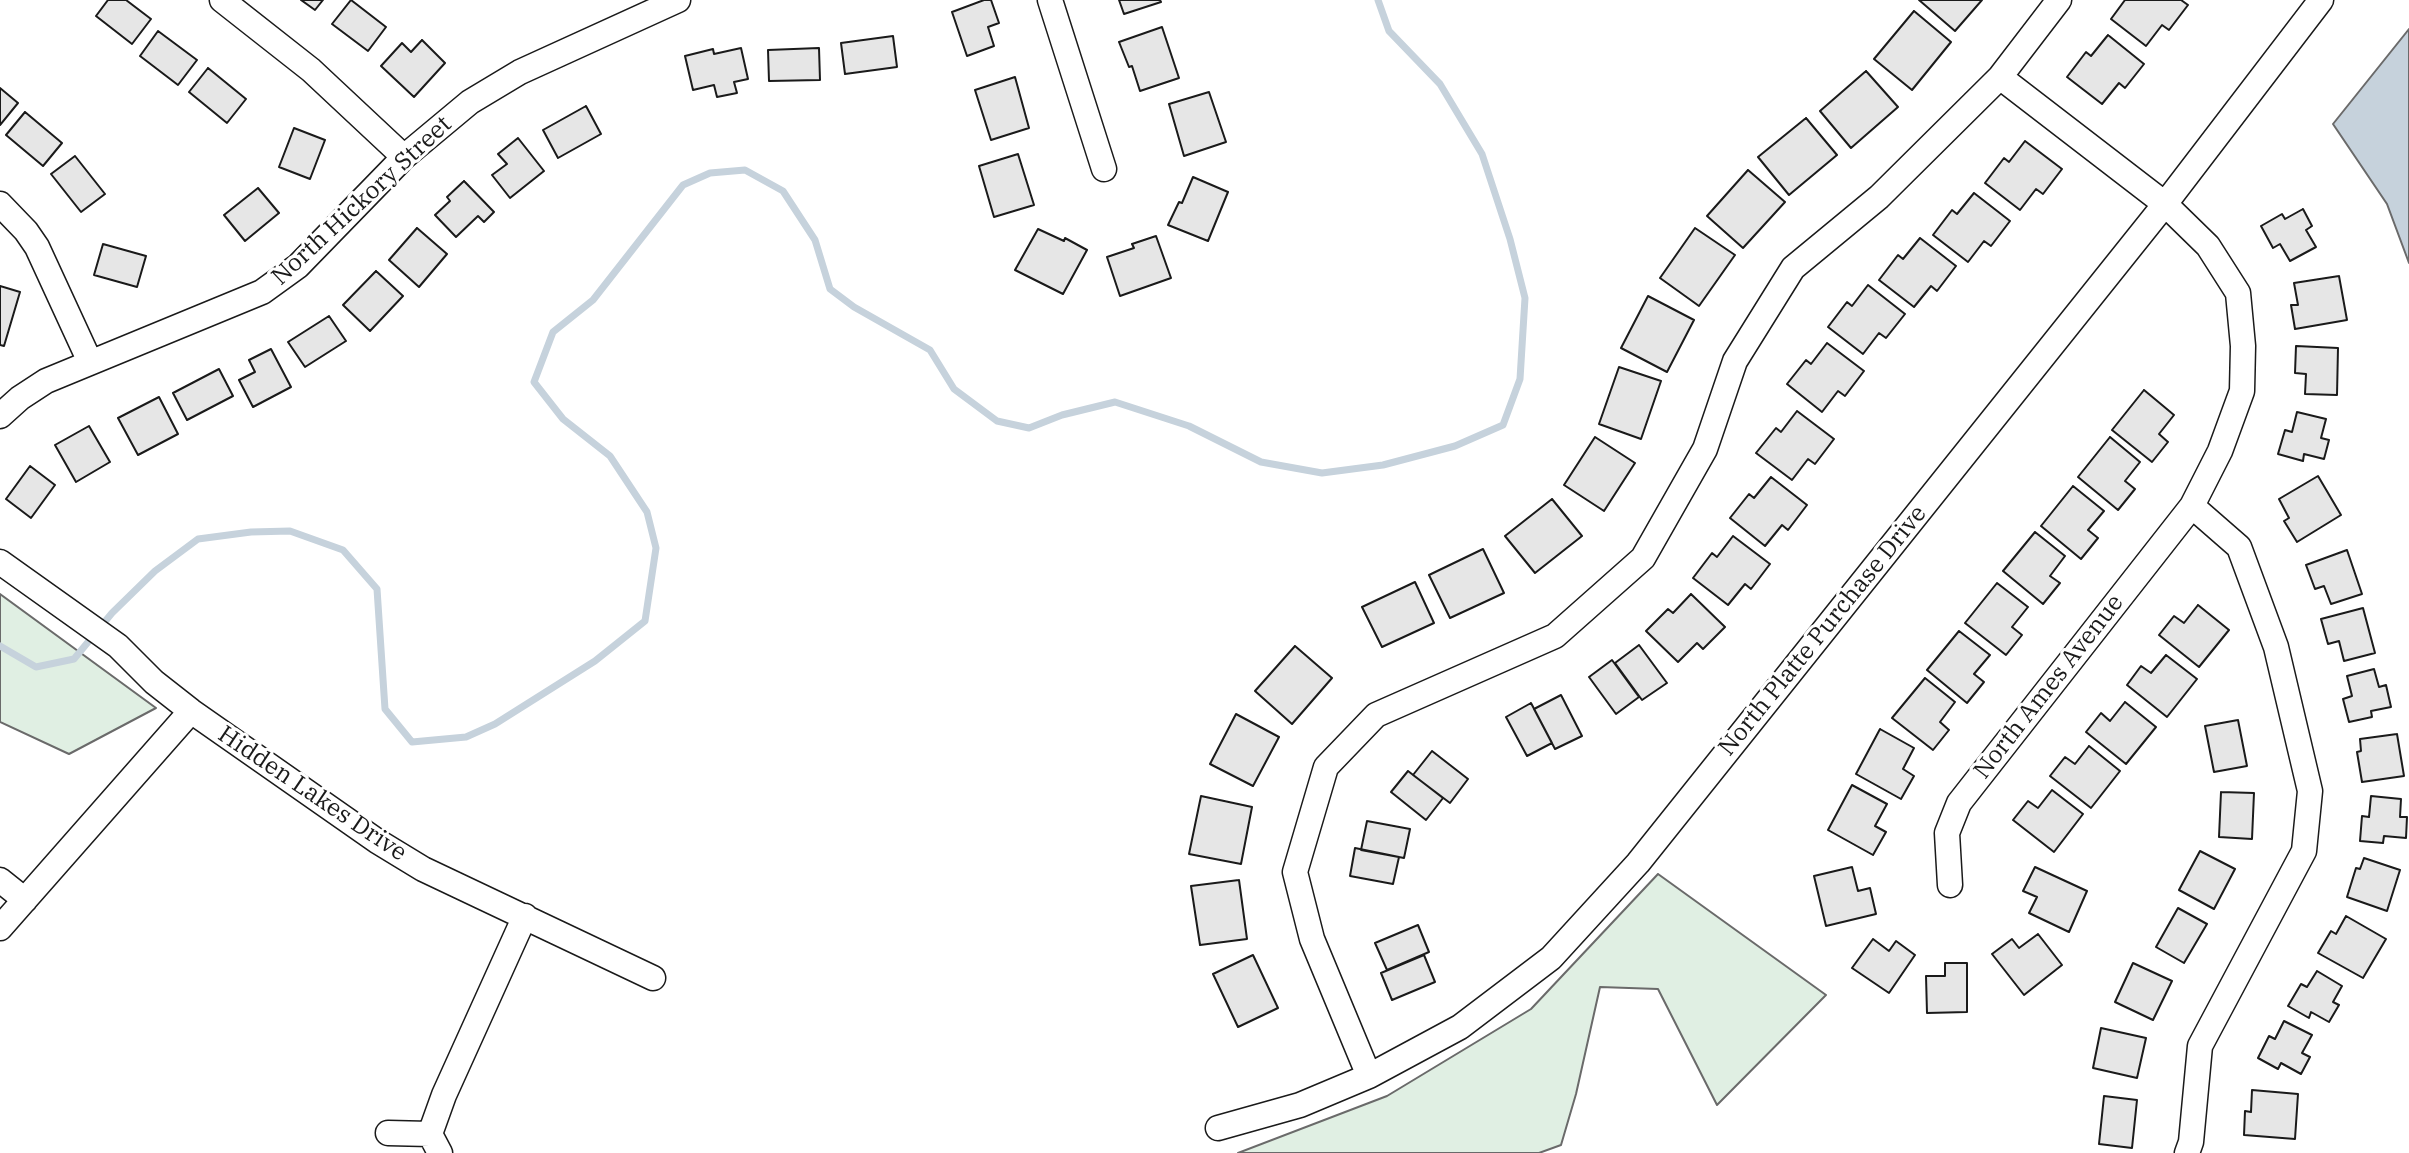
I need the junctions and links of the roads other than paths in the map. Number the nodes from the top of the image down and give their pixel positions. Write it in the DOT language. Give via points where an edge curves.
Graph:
graph roads {
  1 [pos="222,0"];
  2 [pos="678,0"];
  3 [pos="1050,0"];
  4 [pos="2059,0"];
  5 [pos="2321,0"];
  6 [pos="2000,77"];
  7 [pos="404,157"];
  8 [pos="1104,169"];
  9 [pos="0,204"];
  10 [pos="2165,204"];
  11 [pos="90,362"];
  12 [pos="0,416"];
  13 [pos="2192,506"];
  14 [pos="0,562"];
  15 [pos="191,711"];
  16 [pos="0,880"];
  17 [pos="1950,885"];
  18 [pos="25,900"];
  19 [pos="525,916"];
  20 [pos="0,928"];
  21 [pos="653,978"];
  22 [pos="1369,1076"];
  23 [pos="1218,1128"];
  24 [pos="388,1133"];
  25 [pos="435,1143"];
  26 [pos="2187,1153"];
  1 -- 7 [label="street" via="311,70"];
  2 -- 7 [label="street, North Hickory Street" via="493,87"];
  3 -- 8 [label="street"];
  4 -- 6 [label="street"];
  5 -- 10 [label="street, North Platte Purchase Drive"];
  6 -- 10 [label="street, North Ames Avenue"];
  6 -- 22 [label="street" via="1879,197 1793,268 1735,361 1705,449 1643,558 1555,636 1376,715 1326,767 1295,872 1312,939"];
  7 -- 11 [label="street, North Hickory Street" via="279,282"];
  9 -- 11 [label="street" via="37,247"];
  10 -- 13 [label="street, North Ames Avenue" via="2208,246 2238,293 2241,319 2242,391"];
  10 -- 22 [label="street, North Platte Purchase Drive" via="1638,863 1551,958 1460,1027"];
  11 -- 12 [label="street, North Hickory Street" via="46,381"];
  13 -- 17 [label="street, North Ames Avenue" via="1959,803 1947,833"];
  13 -- 26 [label="street" via="2239,547 2276,647 2310,791 2304,851 2200,1046"];
  14 -- 15 [label="street, Hidden Lakes Drive" via="118,646"];
  15 -- 18 [label="street"];
  15 -- 19 [label="street, Hidden Lakes Drive" via="377,841 423,869"];
  16 -- 18 [label="street"];
  18 -- 20 [label="street"];
  19 -- 21 [label="street, Hidden Lakes Drive"];
  19 -- 25 [label="street" via="444,1095"];
  22 -- 23 [label="street, North Platte Purchase Drive" via="1300,1105"];
  24 -- 25 [label="street"];
}
